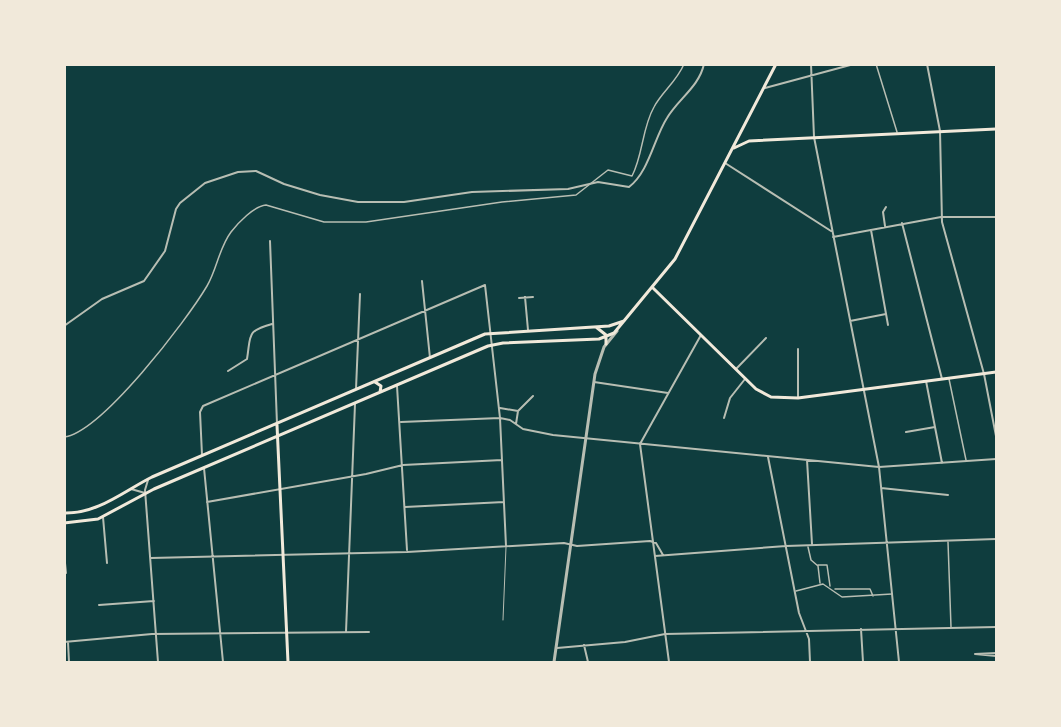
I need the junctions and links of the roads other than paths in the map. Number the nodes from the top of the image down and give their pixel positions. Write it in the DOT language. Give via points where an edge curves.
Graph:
graph roads {
  1 [pos="684,64"];
  2 [pos="704,64"];
  3 [pos="776,64"];
  4 [pos="811,64"];
  5 [pos="854,64"];
  6 [pos="876,64"];
  7 [pos="927,64"];
  8 [pos="810,76"];
  9 [pos="765,88"];
  10 [pos="996,129"];
  11 [pos="742,131"];
  12 [pos="940,131"];
  13 [pos="898,132"];
  14 [pos="814,137"];
  15 [pos="749,141"];
  16 [pos="731,151"];
  17 [pos="725,163"];
  18 [pos="587,186"];
  19 [pos="886,207"];
  20 [pos="941,217"];
  21 [pos="996,217"];
  22 [pos="902,223"];
  23 [pos="885,226"];
  24 [pos="871,229"];
  25 [pos="832,232"];
  26 [pos="833,237"];
  27 [pos="270,241"];
  28 [pos="422,281"];
  29 [pos="653,288"];
  30 [pos="360,294"];
  31 [pos="525,297"];
  32 [pos="533,297"];
  33 [pos="519,298"];
  34 [pos="424,311"];
  35 [pos="886,314"];
  36 [pos="628,318"];
  37 [pos="850,321"];
  38 [pos="272,324"];
  39 [pos="888,324"];
  40 [pos="64,326"];
  41 [pos="595,327"];
  42 [pos="528,330"];
  43 [pos="618,331"];
  44 [pos="491,333"];
  45 [pos="701,335"];
  46 [pos="606,337"];
  47 [pos="766,338"];
  48 [pos="358,339"];
  49 [pos="606,344"];
  50 [pos="492,345"];
  51 [pos="798,349"];
  52 [pos="430,358"];
  53 [pos="736,369"];
  54 [pos="228,371"];
  55 [pos="996,372"];
  56 [pos="984,374"];
  57 [pos="275,376"];
  58 [pos="746,378"];
  59 [pos="949,378"];
  60 [pos="942,379"];
  61 [pos="374,381"];
  62 [pos="594,381"];
  63 [pos="926,381"];
  64 [pos="397,386"];
  65 [pos="356,389"];
  66 [pos="865,390"];
  67 [pos="379,393"];
  68 [pos="668,393"];
  69 [pos="533,396"];
  70 [pos="787,398"];
  71 [pos="798,398"];
  72 [pos="355,404"];
  73 [pos="787,404"];
  74 [pos="499,408"];
  75 [pos="518,411"];
  76 [pos="500,418"];
  77 [pos="724,418"];
  78 [pos="401,422"];
  79 [pos="277,424"];
  80 [pos="516,425"];
  81 [pos="935,427"];
  82 [pos="906,432"];
  83 [pos="64,436"];
  84 [pos="996,436"];
  85 [pos="277,437"];
  86 [pos="586,438"];
  87 [pos="640,444"];
  88 [pos="202,455"];
  89 [pos="768,456"];
  90 [pos="996,459"];
  91 [pos="502,460"];
  92 [pos="807,460"];
  93 [pos="966,461"];
  94 [pos="942,463"];
  95 [pos="403,465"];
  96 [pos="879,467"];
  97 [pos="204,468"];
  98 [pos="352,477"];
  99 [pos="150,478"];
  100 [pos="881,488"];
  101 [pos="130,489"];
  102 [pos="280,490"];
  103 [pos="145,493"];
  104 [pos="948,495"];
  105 [pos="207,502"];
  106 [pos="504,502"];
  107 [pos="405,507"];
  108 [pos="64,513"];
  109 [pos="103,517"];
  110 [pos="64,523"];
  111 [pos="996,539"];
  112 [pos="948,541"];
  113 [pos="653,542"];
  114 [pos="887,543"];
  115 [pos="570,545"];
  116 [pos="810,545"];
  117 [pos="506,546"];
  118 [pos="786,546"];
  119 [pos="407,552"];
  120 [pos="64,553"];
  121 [pos="350,553"];
  122 [pos="283,555"];
  123 [pos="663,555"];
  124 [pos="213,556"];
  125 [pos="655,556"];
  126 [pos="151,558"];
  127 [pos="107,563"];
  128 [pos="818,566"];
  129 [pos="66,573"];
  130 [pos="820,584"];
  131 [pos="830,587"];
  132 [pos="833,590"];
  133 [pos="795,591"];
  134 [pos="892,594"];
  135 [pos="873,597"];
  136 [pos="154,601"];
  137 [pos="99,605"];
  138 [pos="503,620"];
  139 [pos="951,627"];
  140 [pos="996,627"];
  141 [pos="861,629"];
  142 [pos="896,629"];
  143 [pos="806,630"];
  144 [pos="346,632"];
  145 [pos="369,632"];
  146 [pos="286,633"];
  147 [pos="156,634"];
  148 [pos="220,634"];
  149 [pos="665,634"];
  150 [pos="66,642"];
  151 [pos="584,645"];
  152 [pos="556,648"];
  153 [pos="996,655"];
  154 [pos="69,663"];
  155 [pos="158,663"];
  156 [pos="223,663"];
  157 [pos="288,663"];
  158 [pos="554,663"];
  159 [pos="588,663"];
  160 [pos="669,663"];
  161 [pos="810,663"];
  162 [pos="863,663"];
  163 [pos="899,663"];
  1 -- 18 [label="street" via="654,107 632,176 608,170"];
  2 -- 18 [label="street" via="696,84 665,120 632,186 602,182"];
  3 -- 9 [label="main road"];
  4 -- 8 [label="street"];
  5 -- 8 [label="street"];
  6 -- 13 [label="street"];
  7 -- 12 [label="street"];
  8 -- 9 [label="street"];
  8 -- 14 [label="street"];
  9 -- 11 [label="main road"];
  10 -- 12 [label="main road"];
  11 -- 15 [label="main road" via="742,138"];
  11 -- 16 [label="main road"];
  12 -- 13 [label="main road"];
  12 -- 20 [label="street"];
  13 -- 14 [label="main road"];
  14 -- 15 [label="main road"];
  14 -- 25 [label="street"];
  15 -- 16 [label="main road"];
  16 -- 17 [label="main road"];
  17 -- 25 [label="street"];
  17 -- 29 [label="main road" via="675,259"];
  18 -- 40 [label="street" via="366,202 320,195 256,171 231,174 205,183 180,203 173,216 168,245 144,281 102,299"];
  18 -- 83 [label="street" via="576,195 359,222 324,222 266,205 259,207 231,233 200,297 120,396 92,424"];
  19 -- 23 [label="street"];
  20 -- 21 [label="street"];
  20 -- 22 [label="street"];
  20 -- 56 [label="street"];
  22 -- 23 [label="street"];
  22 -- 60 [label="street"];
  23 -- 24 [label="street"];
  24 -- 26 [label="street"];
  24 -- 35 [label="street"];
  25 -- 26 [label="street"];
  26 -- 37 [label="street"];
  27 -- 38 [label="street"];
  28 -- 34 [label="street"];
  29 -- 36 [label="main road"];
  29 -- 45 [label="main road"];
  30 -- 48 [label="street"];
  31 -- 32 [label="street"];
  31 -- 33 [label="street"];
  31 -- 42 [label="street"];
  34 -- 44 [label="street" via="485,285"];
  34 -- 48 [label="street"];
  34 -- 52 [label="street"];
  35 -- 37 [label="street"];
  35 -- 39 [label="street"];
  36 -- 41 [label="main road" via="615,325"];
  36 -- 43 [label="main road"];
  37 -- 66 [label="street"];
  38 -- 54 [label="street" via="250,334 247,359"];
  38 -- 57 [label="street"];
  41 -- 42 [label="main road"];
  41 -- 46 [label="main road"];
  42 -- 44 [label="main road"];
  43 -- 46 [label="main road"];
  43 -- 49 [label="street"];
  44 -- 50 [label="street"];
  44 -- 52 [label="main road"];
  45 -- 53 [label="main road"];
  45 -- 68 [label="street"];
  46 -- 49 [label="main road"];
  46 -- 50 [label="main road"];
  47 -- 53 [label="street"];
  48 -- 57 [label="street"];
  48 -- 65 [label="street"];
  49 -- 62 [label="street"];
  50 -- 64 [label="main road"];
  50 -- 74 [label="street"];
  51 -- 71 [label="street"];
  52 -- 61 [label="main road"];
  53 -- 58 [label="main road"];
  55 -- 56 [label="main road"];
  56 -- 59 [label="main road"];
  56 -- 84 [label="street"];
  57 -- 79 [label="street"];
  57 -- 88 [label="street" via="201,408"];
  58 -- 70 [label="main road" via="762,394"];
  58 -- 77 [label="street" via="730,398"];
  59 -- 60 [label="main road"];
  59 -- 93 [label="street"];
  60 -- 63 [label="main road"];
  61 -- 65 [label="main road"];
  61 -- 67 [label="main road" via="381,386"];
  62 -- 68 [label="street"];
  62 -- 86 [label="street"];
  63 -- 66 [label="main road"];
  63 -- 81 [label="street"];
  64 -- 67 [label="main road"];
  64 -- 78 [label="street"];
  65 -- 79 [label="main road"];
  66 -- 71 [label="main road"];
  66 -- 96 [label="street"];
  67 -- 72 [label="main road"];
  68 -- 87 [label="street"];
  69 -- 75 [label="street"];
  70 -- 71 [label="main road"];
  70 -- 73 [label="street"];
  72 -- 85 [label="main road"];
  72 -- 98 [label="street"];
  74 -- 75 [label="street"];
  74 -- 76 [label="street"];
  75 -- 80 [label="street"];
  76 -- 78 [label="street"];
  76 -- 80 [label="street"];
  76 -- 91 [label="street"];
  78 -- 95 [label="street"];
  79 -- 85 [label="main road"];
  79 -- 88 [label="main road"];
  80 -- 86 [label="street" via="526,430"];
  81 -- 82 [label="street"];
  81 -- 94 [label="street"];
  85 -- 97 [label="main road"];
  85 -- 102 [label="main road"];
  86 -- 87 [label="street"];
  86 -- 115 [label="street"];
  87 -- 89 [label="street"];
  87 -- 113 [label="street"];
  88 -- 99 [label="main road"];
  89 -- 92 [label="street"];
  89 -- 118 [label="street"];
  90 -- 93 [label="street"];
  91 -- 95 [label="street"];
  91 -- 106 [label="street"];
  92 -- 96 [label="street"];
  92 -- 116 [label="street"];
  93 -- 94 [label="street"];
  94 -- 96 [label="street"];
  95 -- 98 [label="street"];
  95 -- 107 [label="street"];
  96 -- 100 [label="street"];
  97 -- 103 [label="main road"];
  97 -- 105 [label="street"];
  98 -- 102 [label="street"];
  98 -- 121 [label="street"];
  99 -- 101 [label="main road"];
  99 -- 103 [label="street"];
  100 -- 104 [label="street"];
  100 -- 114 [label="street"];
  101 -- 103 [label="street"];
  101 -- 108 [label="main road" via="95,508"];
  102 -- 105 [label="street"];
  102 -- 122 [label="main road"];
  103 -- 109 [label="main road"];
  103 -- 126 [label="street"];
  105 -- 124 [label="street"];
  106 -- 107 [label="street"];
  106 -- 117 [label="street"];
  107 -- 119 [label="street"];
  109 -- 110 [label="main road"];
  109 -- 127 [label="street"];
  111 -- 112 [label="street"];
  112 -- 114 [label="street"];
  112 -- 139 [label="street"];
  113 -- 115 [label="street"];
  113 -- 123 [label="street"];
  113 -- 125 [label="street"];
  114 -- 116 [label="street"];
  114 -- 134 [label="street"];
  115 -- 117 [label="street"];
  115 -- 152 [label="street"];
  116 -- 118 [label="street"];
  116 -- 128 [label="street" via="811,560"];
  117 -- 119 [label="street"];
  117 -- 138 [label="lane"];
  118 -- 123 [label="street"];
  118 -- 133 [label="street"];
  119 -- 121 [label="street"];
  120 -- 129 [label="street"];
  121 -- 122 [label="street"];
  121 -- 144 [label="street"];
  122 -- 124 [label="street"];
  122 -- 146 [label="main road"];
  123 -- 125 [label="street"];
  124 -- 126 [label="street"];
  124 -- 148 [label="street"];
  125 -- 149 [label="street"];
  126 -- 136 [label="street"];
  128 -- 130 [label="street"];
  128 -- 131 [label="street" via="827,564"];
  130 -- 131 [label="street"];
  130 -- 133 [label="street"];
  131 -- 132 [label="street"];
  132 -- 135 [label="street" via="842,597"];
  132 -- 135 [label="street" via="870,589"];
  133 -- 143 [label="street"];
  134 -- 135 [label="street"];
  134 -- 142 [label="street"];
  136 -- 137 [label="street"];
  136 -- 147 [label="street"];
  139 -- 140 [label="street"];
  139 -- 142 [label="street"];
  141 -- 142 [label="street"];
  141 -- 143 [label="street"];
  141 -- 162 [label="street"];
  142 -- 163 [label="street"];
  143 -- 149 [label="street"];
  143 -- 161 [label="street"];
  144 -- 145 [label="street"];
  144 -- 146 [label="street"];
  146 -- 148 [label="street"];
  146 -- 157 [label="main road"];
  147 -- 148 [label="street"];
  147 -- 150 [label="street"];
  147 -- 155 [label="street"];
  148 -- 156 [label="street"];
  149 -- 151 [label="street"];
  149 -- 160 [label="street"];
  150 -- 154 [label="street"];
  151 -- 152 [label="street"];
  151 -- 159 [label="street"];
  152 -- 158 [label="street"];
  153 -- 153 [label="street" via="975,654"];
}
